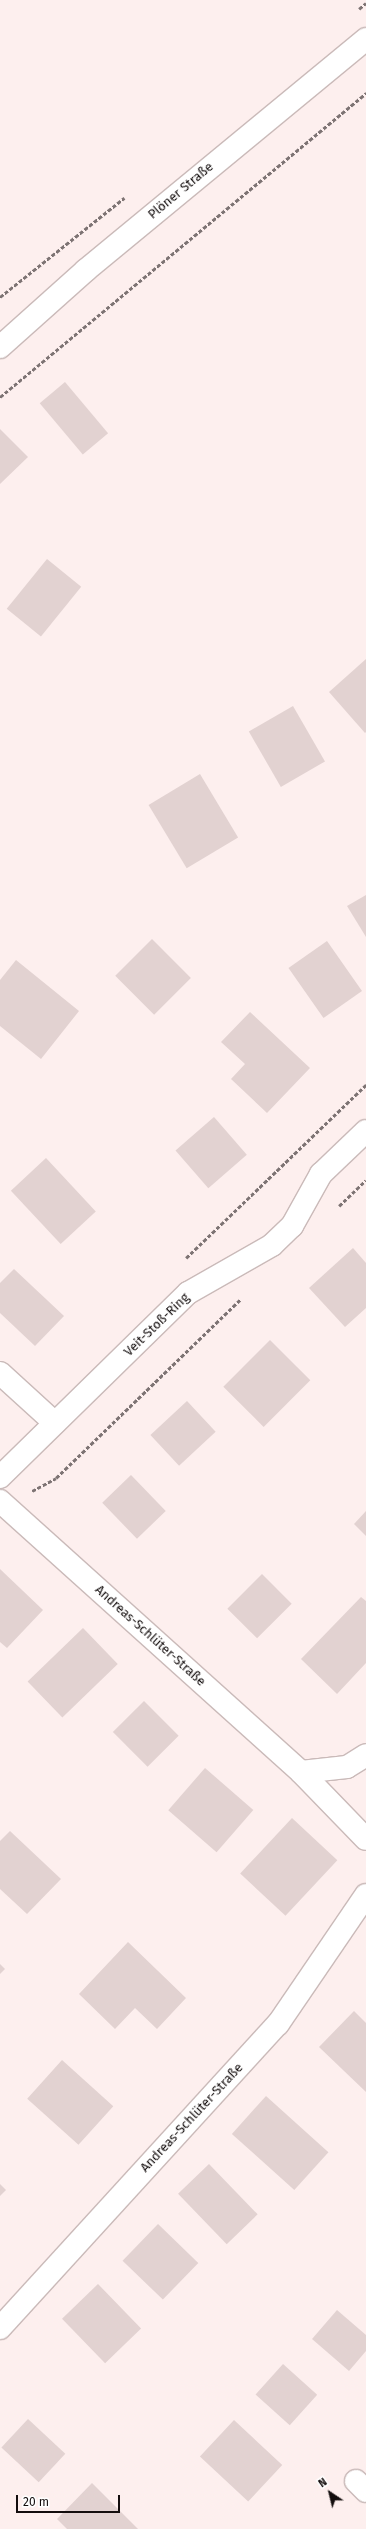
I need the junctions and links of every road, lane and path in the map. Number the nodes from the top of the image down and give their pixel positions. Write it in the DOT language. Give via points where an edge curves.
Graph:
graph roads {
  1 [pos="366,39"];
  2 [pos="366,93"];
  3 [pos="0,347"];
  4 [pos="0,397"];
  5 [pos="366,1131"];
  6 [pos="366,1180"];
  7 [pos="332,1212"];
  8 [pos="246,1294"];
  9 [pos="0,1373"];
  10 [pos="55,1423"];
  11 [pos="0,1477"];
  12 [pos="3,1504"];
  13 [pos="366,1755"];
  14 [pos="301,1772"];
  15 [pos="366,1839"];
  16 [pos="366,1895"];
  17 [pos="0,2328"];
  1 -- 3 [label="street, Plöner Straße" via="86,270"];
  2 -- 4 [label="path"];
  5 -- 10 [label="street, Veit-Stoß-Ring" via="321,1174 292,1226 272,1245 188,1293"];
  6 -- 7 [label="path"];
  8 -- 12 [label="path" via="56,1478"];
  9 -- 10 [label="street"];
  10 -- 11 [label="street, Veit-Stoß-Ring"];
  12 -- 14 [label="street, Andreas-Schlüter-Straße"];
  13 -- 14 [label="street" via="347,1767"];
  14 -- 15 [label="street, Andreas-Schlüter-Straße"];
  16 -- 17 [label="street, Andreas-Schlüter-Straße" via="278,2024"];
}
